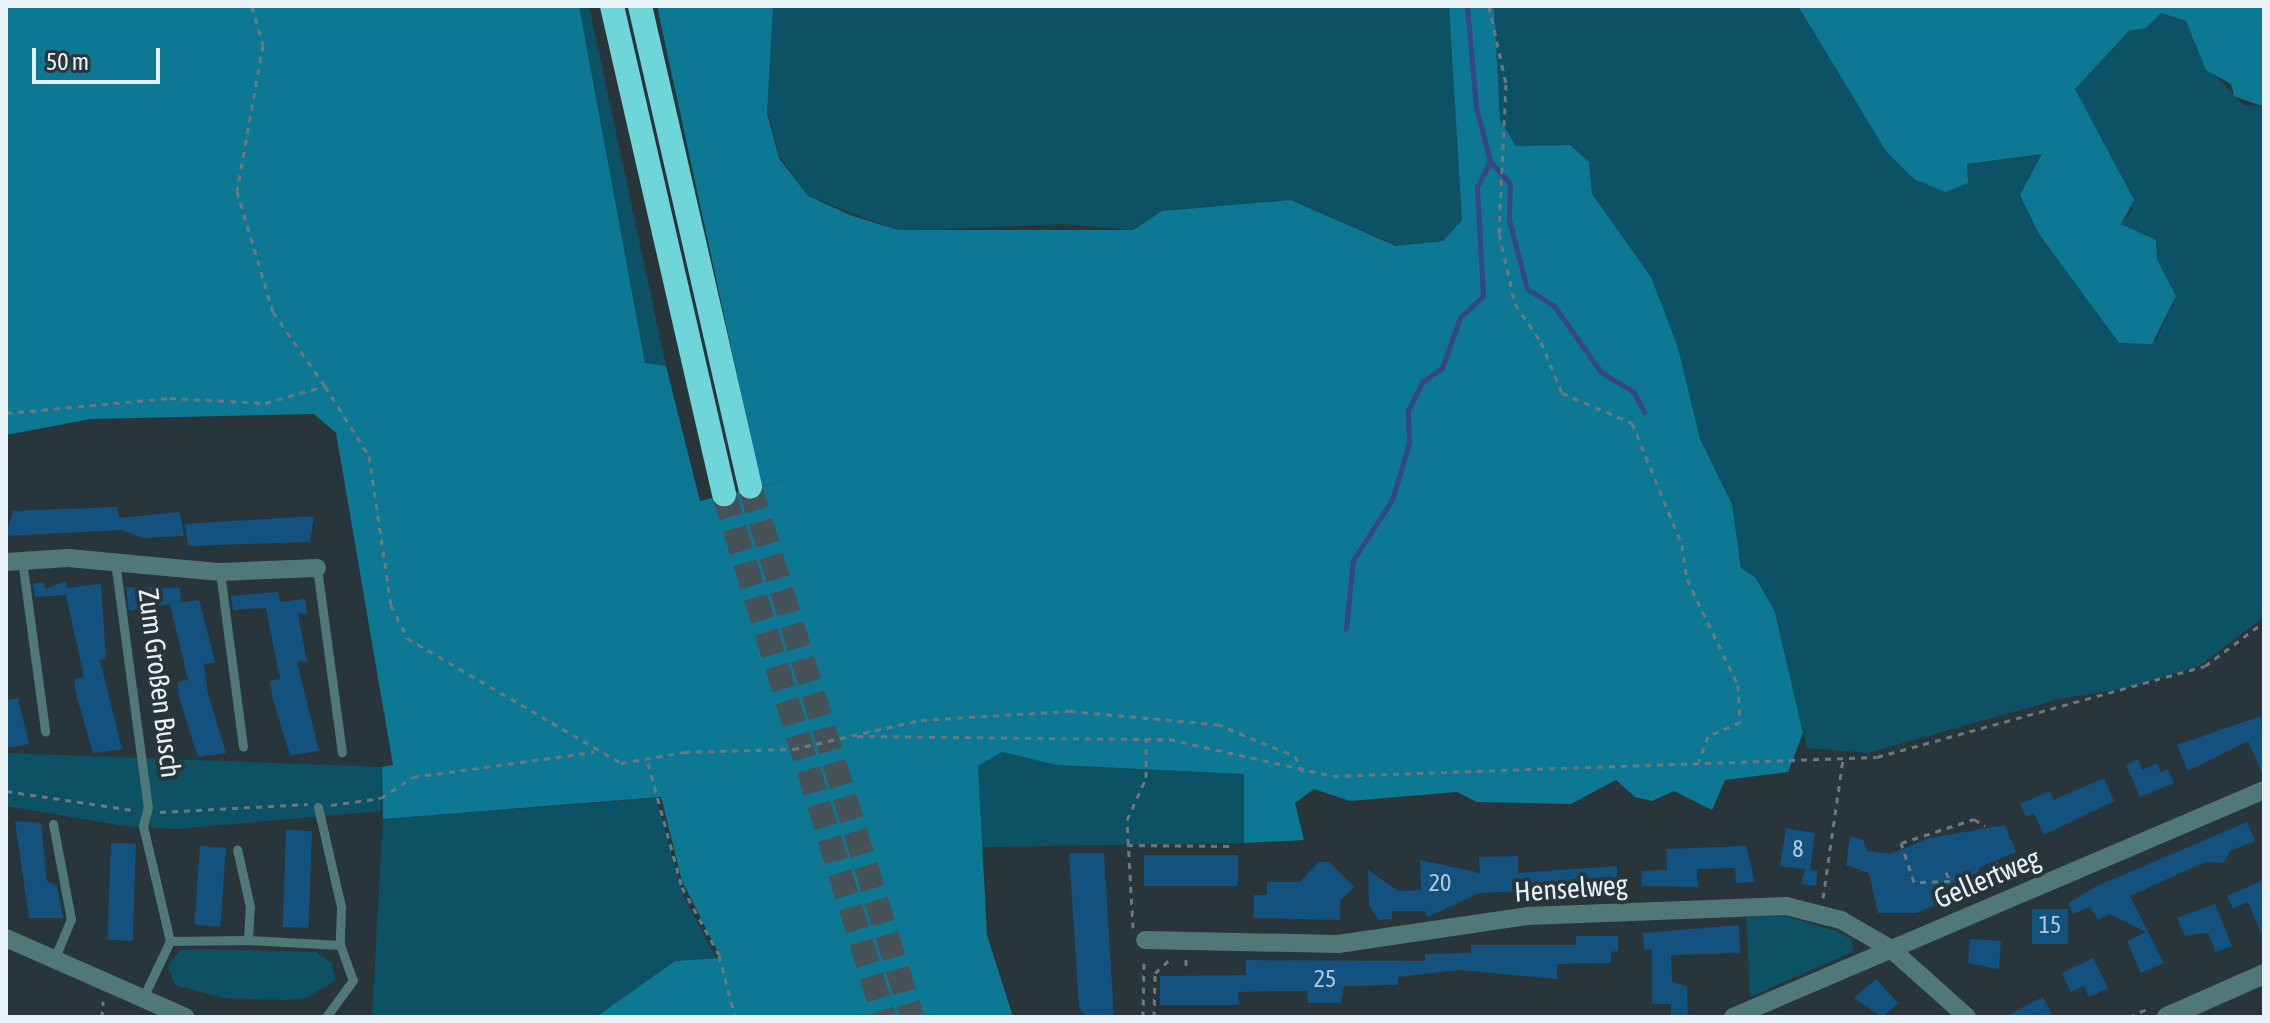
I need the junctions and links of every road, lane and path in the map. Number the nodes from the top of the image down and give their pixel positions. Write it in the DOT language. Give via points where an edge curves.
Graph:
graph roads {
  1 [pos="252,6"];
  2 [pos="612,6"];
  3 [pos="640,6"];
  4 [pos="1489,6"];
  5 [pos="325,386"];
  6 [pos="6,413"];
  7 [pos="750,487"];
  8 [pos="724,494"];
  9 [pos="14,561"];
  10 [pos="115,561"];
  11 [pos="317,568"];
  12 [pos="220,572"];
  13 [pos="2264,622"];
  14 [pos="45,731"];
  15 [pos="851,736"];
  16 [pos="1146,738"];
  17 [pos="243,746"];
  18 [pos="342,752"];
  19 [pos="595,752"];
  20 [pos="1843,759"];
  21 [pos="1699,761"];
  22 [pos="648,763"];
  23 [pos="1303,772"];
  24 [pos="2264,790"];
  25 [pos="6,791"];
  26 [pos="318,807"];
  27 [pos="145,811"];
  28 [pos="53,824"];
  29 [pos="1985,826"];
  30 [pos="1127,845"];
  31 [pos="1234,846"];
  32 [pos="237,849"];
  33 [pos="1996,862"];
  34 [pos="1946,872"];
  35 [pos="1950,881"];
  36 [pos="1953,887"];
  37 [pos="2000,889"];
  38 [pos="1821,914"];
  39 [pos="1129,923"];
  40 [pos="6,938"];
  41 [pos="248,940"];
  42 [pos="1145,940"];
  43 [pos="170,941"];
  44 [pos="340,945"];
  45 [pos="1891,949"];
  46 [pos="55,957"];
  47 [pos="1186,969"];
  48 [pos="1143,970"];
  49 [pos="2264,974"];
  50 [pos="142,1000"];
  51 [pos="185,1017"];
  52 [pos="326,1017"];
  53 [pos="735,1017"];
  54 [pos="1143,1017"];
  55 [pos="1154,1017"];
  56 [pos="1733,1017"];
  57 [pos="1967,1017"];
  58 [pos="2167,1017"];
  1 -- 5 [label="path" via="263,45 240,206 273,312"];
  2 -- 8 [label="highway"];
  3 -- 7 [label="highway"];
  4 -- 21 [label="path" via="1506,84 1499,234 1515,304 1541,342 1562,393 1632,423 1682,545 1687,579 1738,685 1740,722 1708,736"];
  5 -- 6 [label="path" via="265,403 170,398"];
  5 -- 19 [label="path" via="369,456 391,605 407,638"];
  9 -- 10 [label="street, Zum Großen Busch"];
  9 -- 14 [label="lane, Zum Großen Busch"];
  10 -- 12 [label="street, Zum Großen Busch"];
  10 -- 27 [label="lane, Zum Großen Busch"];
  11 -- 12 [label="street, Zum Großen Busch"];
  11 -- 18 [label="lane, Zum Großen Busch"];
  12 -- 17 [label="lane"];
  13 -- 20 [label="path" via="2213,662 2133,690 2077,697 1877,757"];
  15 -- 16 [label="path"];
  15 -- 22 [label="path" via="751,754 684,752"];
  15 -- 23 [label="path" via="896,723 1015,711 1176,715 1295,756"];
  16 -- 23 [label="path" via="1214,747"];
  16 -- 30 [label="path" via="1146,778 1127,820"];
  19 -- 22 [label="path" via="631,766"];
  19 -- 26 [label="path" via="413,777 381,798"];
  20 -- 21 [label="path"];
  20 -- 38 [label="path"];
  21 -- 23 [label="path"];
  22 -- 53 [label="path" via="682,887 719,955"];
  24 -- 45 [label="street, Gellertweg"];
  25 -- 27 [label="path"];
  26 -- 27 [label="path"];
  26 -- 44 [label="lane" via="341,907"];
  27 -- 43 [label="lane, Zum Großen Busch"];
  28 -- 46 [label="lane" via="71,919"];
  29 -- 35 [label="path" via="1974,819 1901,843 1914,882"];
  30 -- 31 [label="path"];
  30 -- 39 [label="path"];
  32 -- 41 [label="lane" via="250,907"];
  33 -- 37 [label="path"];
  34 -- 35 [label="path"];
  35 -- 36 [label="path"];
  38 -- 42 [label="street, Henselweg" via="1753,906 1572,913 1338,944"];
  38 -- 45 [label="street, Henselweg"];
  40 -- 46 [label="street"];
  41 -- 43 [label="lane"];
  41 -- 44 [label="lane"];
  43 -- 50 [label="lane"];
  44 -- 52 [label="lane" via="353,980"];
  45 -- 56 [label="street, Gellertweg"];
  45 -- 57 [label="street, Henselweg"];
  46 -- 50 [label="street"];
  47 -- 55 [label="path" via="1186,951 1180,951 1155,973"];
  48 -- 54 [label="path"];
  49 -- 58 [label="street"];
  50 -- 51 [label="street"];
}
